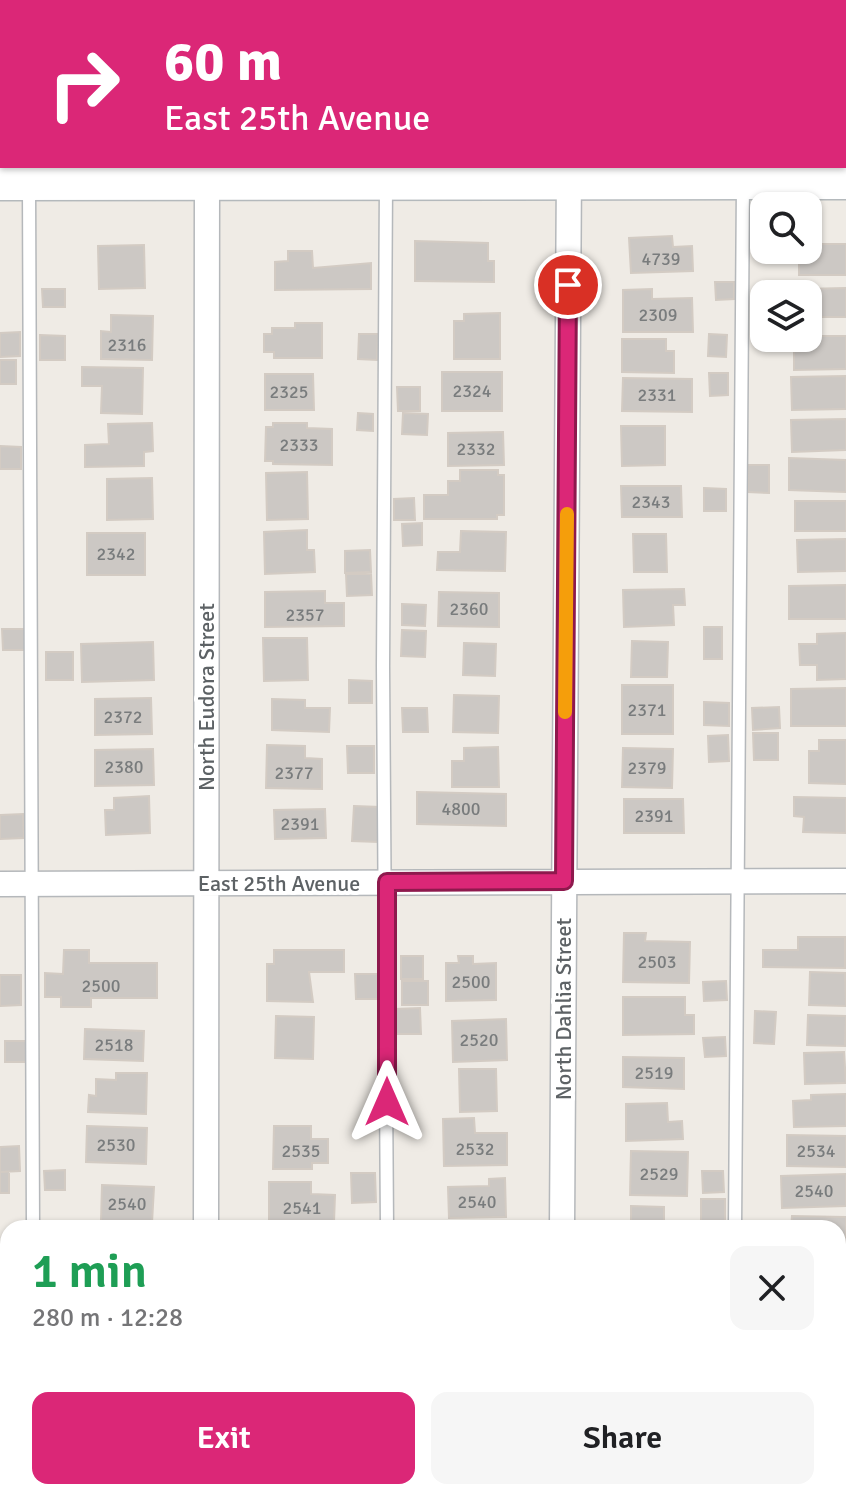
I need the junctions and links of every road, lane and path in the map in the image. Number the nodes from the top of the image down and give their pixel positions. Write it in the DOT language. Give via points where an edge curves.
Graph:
graph roads {
  1 [pos="207,174"];
  2 [pos="386,174"];
  3 [pos="569,174"];
  4 [pos="743,174"];
  5 [pos="19,177"];
  6 [pos="846,181"];
  7 [pos="564,881"];
  8 [pos="737,881"];
  9 [pos="846,881"];
  10 [pos="387,882"];
  11 [pos="206,883"];
  12 [pos="0,884"];
  13 [pos="30,884"];
  14 [pos="33,1220"];
  15 [pos="206,1220"];
  16 [pos="387,1220"];
  17 [pos="562,1220"];
  18 [pos="735,1220"];
  1 -- 2 [label="street"];
  1 -- 5 [label="street"];
  1 -- 11 [label="street, North Eudora Street"];
  2 -- 3 [label="street"];
  2 -- 10 [label="lane"];
  3 -- 4 [label="street"];
  3 -- 7 [label="street, North Dahlia Street"];
  4 -- 6 [label="street"];
  4 -- 8 [label="lane"];
  5 -- 13 [label="lane"];
  7 -- 8 [label="street, East 25th Avenue"];
  7 -- 10 [label="street, East 25th Avenue"];
  7 -- 17 [label="street, North Dahlia Street"];
  8 -- 9 [label="street, East 25th Avenue"];
  8 -- 18 [label="lane"];
  10 -- 11 [label="street, East 25th Avenue"];
  10 -- 16 [label="lane"];
  11 -- 13 [label="street, East 25th Avenue"];
  11 -- 15 [label="street, North Eudora Street"];
  12 -- 13 [label="street, East 25th Avenue"];
  13 -- 14 [label="lane"];
}
